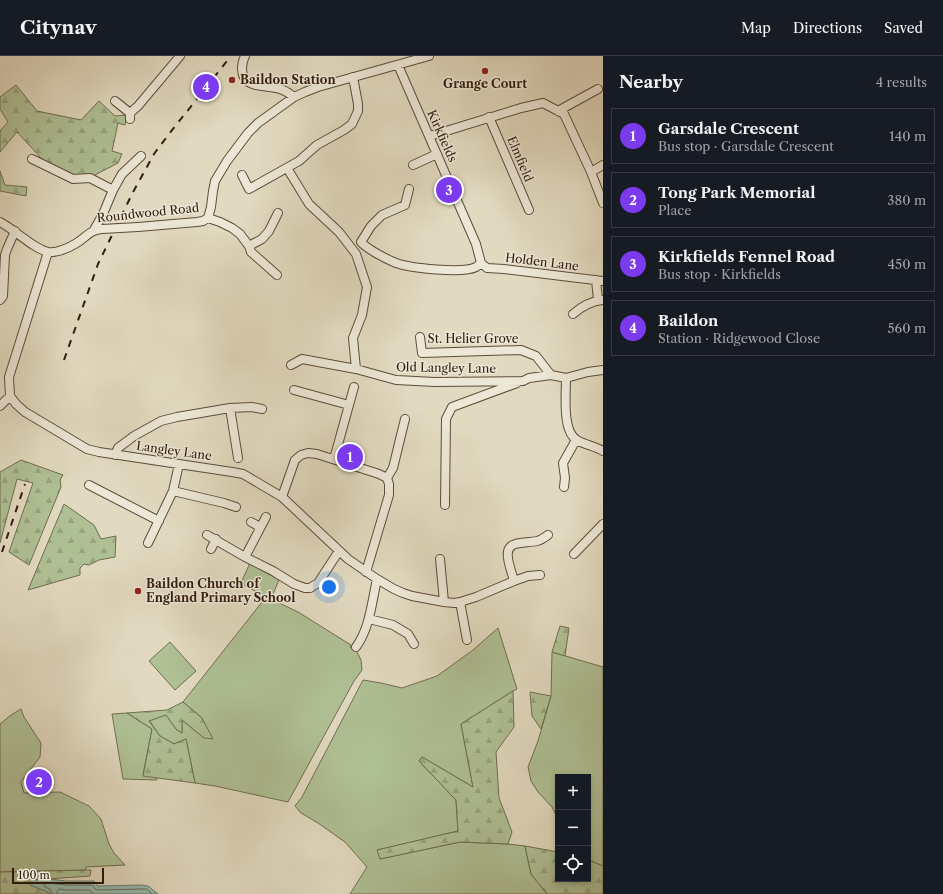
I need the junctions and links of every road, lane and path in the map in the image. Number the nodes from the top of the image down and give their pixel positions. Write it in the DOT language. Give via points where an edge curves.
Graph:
graph roads {
  1 [pos="180,56"];
  2 [pos="244,56"];
  3 [pos="429,56"];
  4 [pos="398,65"];
  5 [pos="353,77"];
  6 [pos="598,89"];
  7 [pos="294,97"];
  8 [pos="115,101"];
  9 [pos="558,111"];
  10 [pos="489,117"];
  11 [pos="430,136"];
  12 [pos="437,154"];
  13 [pos="141,156"];
  14 [pos="32,159"];
  15 [pos="413,165"];
  16 [pos="603,165"];
  17 [pos="287,168"];
  18 [pos="591,172"];
  19 [pos="242,175"];
  20 [pos="409,189"];
  21 [pos="113,190"];
  22 [pos="603,203"];
  23 [pos="529,210"];
  24 [pos="278,213"];
  25 [pos="208,218"];
  26 [pos="0,222"];
  27 [pos="98,229"];
  28 [pos="15,231"];
  29 [pos="249,246"];
  30 [pos="48,252"];
  31 [pos="481,262"];
  32 [pos="277,275"];
  33 [pos="600,280"];
  34 [pos="0,300"];
  35 [pos="601,300"];
  36 [pos="573,314"];
  37 [pos="420,337"];
  38 [pos="291,365"];
  39 [pos="356,369"];
  40 [pos="603,370"];
  41 [pos="551,375"];
  42 [pos="566,378"];
  43 [pos="523,381"];
  44 [pos="354,387"];
  45 [pos="294,390"];
  46 [pos="10,396"];
  47 [pos="349,405"];
  48 [pos="0,406"];
  49 [pos="230,408"];
  50 [pos="262,409"];
  51 [pos="405,419"];
  52 [pos="576,440"];
  53 [pos="603,450"];
  54 [pos="115,455"];
  55 [pos="238,458"];
  56 [pos="334,459"];
  57 [pos="179,464"];
  58 [pos="387,478"];
  59 [pos="89,485"];
  60 [pos="564,487"];
  61 [pos="173,492"];
  62 [pos="282,497"];
  63 [pos="445,505"];
  64 [pos="236,507"];
  65 [pos="266,517"];
  66 [pos="159,521"];
  67 [pos="251,522"];
  68 [pos="603,524"];
  69 [pos="260,527"];
  70 [pos="207,535"];
  71 [pos="543,536"];
  72 [pos="216,539"];
  73 [pos="148,542"];
  74 [pos="211,549"];
  75 [pos="339,551"];
  76 [pos="574,554"];
  77 [pos="245,557"];
  78 [pos="440,559"];
  79 [pos="366,572"];
  80 [pos="540,575"];
  81 [pos="376,579"];
  82 [pos="514,580"];
  83 [pos="444,602"];
  84 [pos="460,602"];
  85 [pos="369,619"];
  86 [pos="467,640"];
  87 [pos="414,644"];
  88 [pos="356,648"];
  1 -- 8 [label="street" via="130,116"];
  2 -- 7 [label="street" via="242,72 248,81 259,86 280,89"];
  3 -- 4 [label="street, Roundwood Road"];
  4 -- 5 [label="street, Roundwood Road"];
  4 -- 11 [label="street, Kirkfields"];
  5 -- 7 [label="street, Roundwood Road"];
  5 -- 17 [label="street" via="358,111 352,124 317,145"];
  6 -- 9 [label="street"];
  7 -- 25 [label="street, Roundwood Road" via="248,132 227,161 215,181"];
  9 -- 10 [label="street" via="543,102"];
  9 -- 18 [label="street" via="564,114"];
  10 -- 11 [label="street"];
  10 -- 23 [label="street, Elmfield"];
  11 -- 12 [label="street, Kirkfields"];
  12 -- 15 [label="street"];
  12 -- 31 [label="street, Kirkfields" via="476,244"];
  13 -- 21 [label="street" via="122,174"];
  14 -- 21 [label="street" via="73,179 90,178"];
  16 -- 18 [label="street"];
  17 -- 19 [label="street" via="249,189"];
  17 -- 39 [label="street" via="308,204 339,232 356,254 365,280 367,287 362,315 353,338"];
  18 -- 22 [label="street"];
  20 -- 31 [label="street" via="405,204 382,215 371,226 361,242 366,248 396,263 432,270 461,270 476,267"];
  21 -- 27 [label="street"];
  24 -- 29 [label="street" via="270,231"];
  25 -- 27 [label="street, Roundwood Road, bridge" via="197,222"];
  25 -- 29 [label="street" via="232,228"];
  26 -- 28 [label="street"];
  27 -- 30 [label="street, Roundwood Road" via="59,251"];
  28 -- 30 [label="street"];
  28 -- 34 [label="street" via="5,255 3,296"];
  29 -- 32 [label="street" via="251,252"];
  30 -- 46 [label="street" via="10,377"];
  31 -- 33 [label="street, Holden Lane" via="487,268"];
  33 -- 35 [label="street"];
  35 -- 36 [label="street" via="582,307"];
  37 -- 41 [label="street, St. Helier Grove" via="422,352 522,350 536,356"];
  38 -- 39 [label="street, Old Langley Lane" via="302,359"];
  39 -- 43 [label="street, Old Langley Lane" via="396,380"];
  40 -- 42 [label="street, Old Langley Lane"];
  41 -- 42 [label="street, Old Langley Lane"];
  41 -- 43 [label="street, Old Langley Lane"];
  42 -- 52 [label="street" via="565,409 568,428"];
  43 -- 63 [label="street" via="452,407 446,419"];
  44 -- 47 [label="street"];
  45 -- 47 [label="street"];
  46 -- 48 [label="street"];
  46 -- 54 [label="street, Langley Lane" via="24,412 87,449"];
  47 -- 56 [label="street"];
  49 -- 50 [label="street" via="252,406"];
  49 -- 54 [label="street" via="161,421 134,436 118,448"];
  49 -- 55 [label="street"];
  51 -- 58 [label="street" via="393,468"];
  52 -- 53 [label="street"];
  52 -- 60 [label="street" via="563,464"];
  54 -- 57 [label="street, Langley Lane"];
  56 -- 58 [label="street"];
  56 -- 62 [label="street" via="308,452 301,455 295,460"];
  57 -- 61 [label="street"];
  57 -- 62 [label="street, Langley Lane" via="243,474"];
  58 -- 79 [label="street" via="390,484 389,495"];
  59 -- 66 [label="street"];
  61 -- 64 [label="street"];
  61 -- 66 [label="street"];
  62 -- 75 [label="street, Langley Lane"];
  65 -- 69 [label="street"];
  66 -- 73 [label="street"];
  67 -- 69 [label="street"];
  68 -- 76 [label="street"];
  69 -- 77 [label="street"];
  70 -- 72 [label="street"];
  71 -- 82 [label="street" via="535,542 512,542 508,558"];
  72 -- 74 [label="street"];
  72 -- 77 [label="street"];
  75 -- 77 [label="street" via="321,580 310,588 294,584"];
  75 -- 79 [label="street, Langley Lane"];
  78 -- 83 [label="street"];
  79 -- 81 [label="street, Langley Lane"];
  80 -- 82 [label="street, Langley Lane"];
  81 -- 83 [label="street, Langley Lane" via="403,593"];
  81 -- 85 [label="street"];
  82 -- 84 [label="street, Langley Lane"];
  83 -- 84 [label="street, Langley Lane"];
  84 -- 86 [label="street"];
  85 -- 87 [label="street" via="393,625 408,634"];
  85 -- 88 [label="street"];
}
